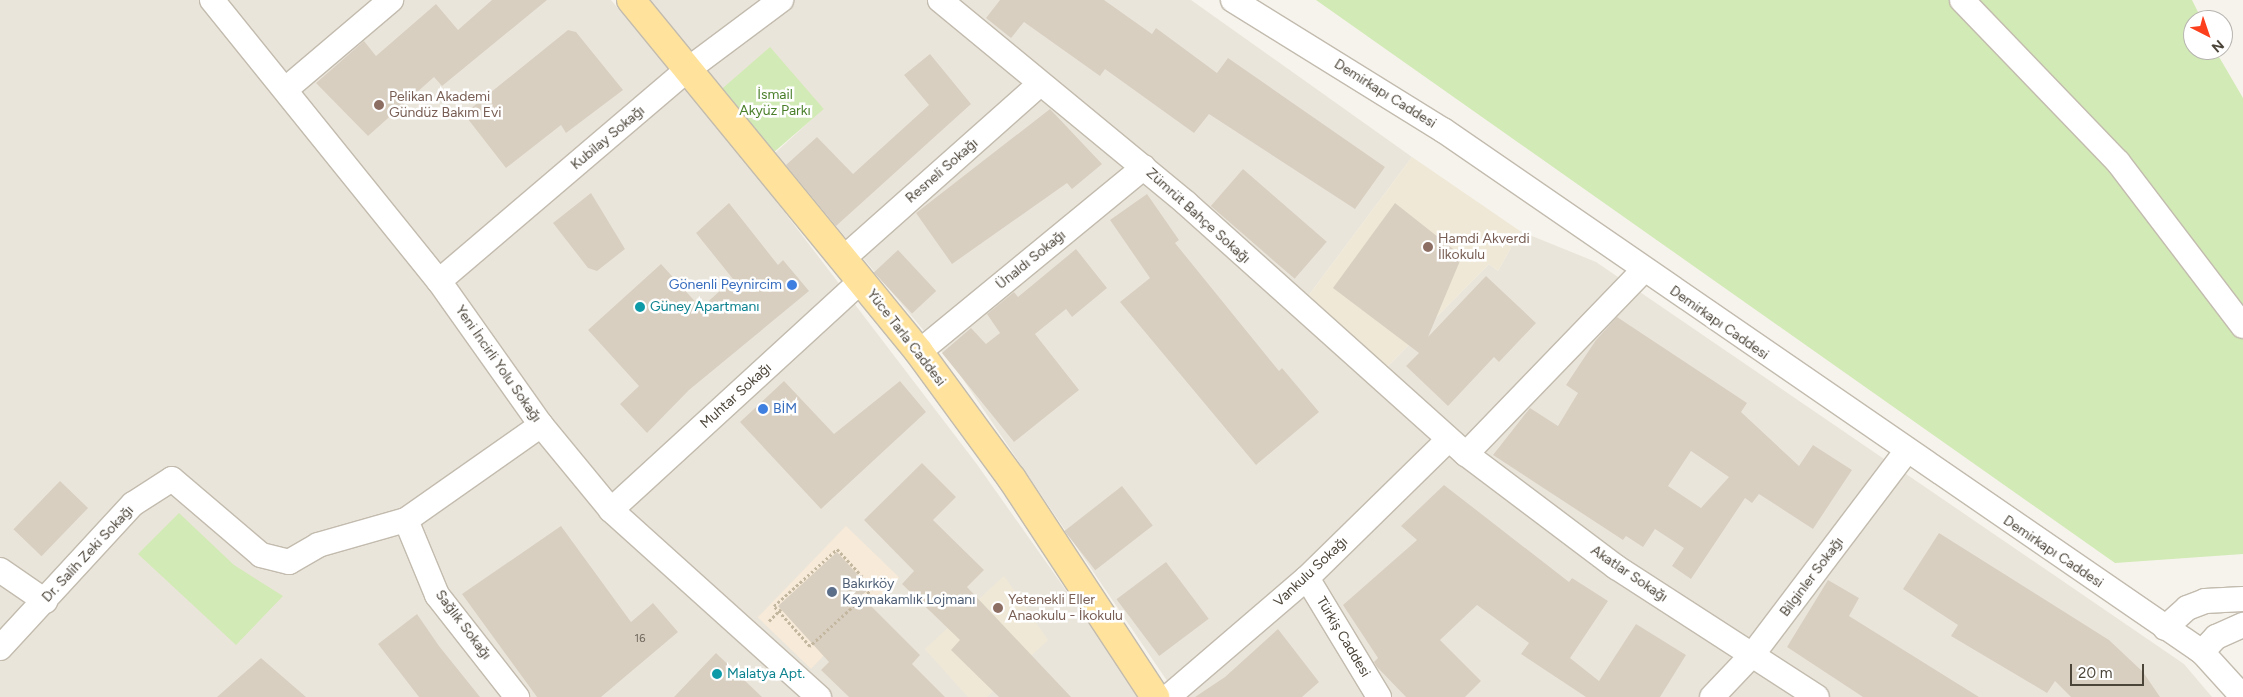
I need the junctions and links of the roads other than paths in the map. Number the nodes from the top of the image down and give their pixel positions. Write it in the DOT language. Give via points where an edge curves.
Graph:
graph roads {
  1 [pos="212,0"];
  2 [pos="391,0"];
  3 [pos="631,0"];
  4 [pos="781,0"];
  5 [pos="940,0"];
  6 [pos="1233,0"];
  7 [pos="1962,0"];
  8 [pos="686,71"];
  9 [pos="1038,85"];
  10 [pos="286,88"];
  11 [pos="1144,167"];
  12 [pos="844,257"];
  13 [pos="1643,271"];
  14 [pos="439,281"];
  15 [pos="862,281"];
  16 [pos="2243,326"];
  17 [pos="919,352"];
  18 [pos="541,425"];
  19 [pos="1457,447"];
  20 [pos="1906,452"];
  21 [pos="611,510"];
  22 [pos="406,520"];
  23 [pos="0,570"];
  24 [pos="1307,578"];
  25 [pos="2243,599"];
  26 [pos="45,601"];
  27 [pos="2243,625"];
  28 [pos="2165,628"];
  29 [pos="0,648"];
  30 [pos="2202,652"];
  31 [pos="1754,654"];
  32 [pos="517,697"];
  33 [pos="819,697"];
  34 [pos="1155,697"];
  35 [pos="1168,697"];
  36 [pos="1379,697"];
  37 [pos="1712,697"];
  38 [pos="1818,697"];
  39 [pos="2243,697"];
  1 -- 10 [label="street, Yeni İncirli Yolu Sokağı"];
  2 -- 10 [label="street"];
  3 -- 8 [label="main road, Yüce Tarla Caddesi"];
  4 -- 8 [label="street, Kubilay Sokağı"];
  5 -- 9 [label="street, Zümrüt Bahçe Sokağı"];
  6 -- 13 [label="street, Demirkapı Caddesi" via="1443,130"];
  7 -- 16 [label="street" via="2118,162"];
  8 -- 12 [label="main road, Yüce Tarla Caddesi"];
  8 -- 14 [label="street, Kubilay Sokağı"];
  9 -- 11 [label="street, Zümrüt Bahçe Sokağı"];
  9 -- 12 [label="street, Resneli Sokağı"];
  10 -- 14 [label="street, Yeni İncirli Yolu Sokağı"];
  11 -- 17 [label="street, Ünaldı Sokağı"];
  11 -- 19 [label="street, Zümrüt Bahçe Sokağı"];
  12 -- 15 [label="main road, Yüce Tarla Caddesi"];
  13 -- 19 [label="street, Vankulu Sokağı"];
  13 -- 20 [label="street, Demirkapı Caddesi"];
  14 -- 18 [label="street, Yeni İncirli Yolu Sokağı"];
  15 -- 17 [label="main road, Yüce Tarla Caddesi"];
  15 -- 21 [label="street, Muhtar Sokağı"];
  17 -- 34 [label="main road, Yüce Tarla Caddesi" via="1012,479"];
  18 -- 21 [label="street, Yeni İncirli Yolu Sokağı"];
  18 -- 22 [label="street, Dr. Salih Zeki Sokağı"];
  19 -- 24 [label="street, Vankulu Sokağı"];
  19 -- 31 [label="street, Akatlar Sokağı" via="1616,568"];
  20 -- 28 [label="street, Demirkapı Caddesi"];
  20 -- 31 [label="street, Bilginler Sokağı"];
  21 -- 33 [label="street, Yeni İncirli Yolu Sokağı"];
  22 -- 26 [label="street, Dr. Salih Zeki Sokağı" via="318,545 289,562 262,555 172,479 133,504"];
  22 -- 32 [label="street, Sağlık Sokağı" via="437,595"];
  23 -- 26 [label="street"];
  24 -- 35 [label="street, Vankulu Sokağı"];
  24 -- 36 [label="street, Türkiş Caddesi"];
  25 -- 28 [label="street" via="2205,601 2187,608"];
  26 -- 29 [label="street, Dr. Salih Zeki Sokağı"];
  27 -- 30 [label="street" via="2216,637"];
  28 -- 30 [label="street, Demirkapı Caddesi"];
  30 -- 39 [label="street, Demirkapı Caddesi"];
  31 -- 37 [label="street, Bilginler Sokağı"];
  31 -- 38 [label="street, Akatlar Sokağı"];
}
